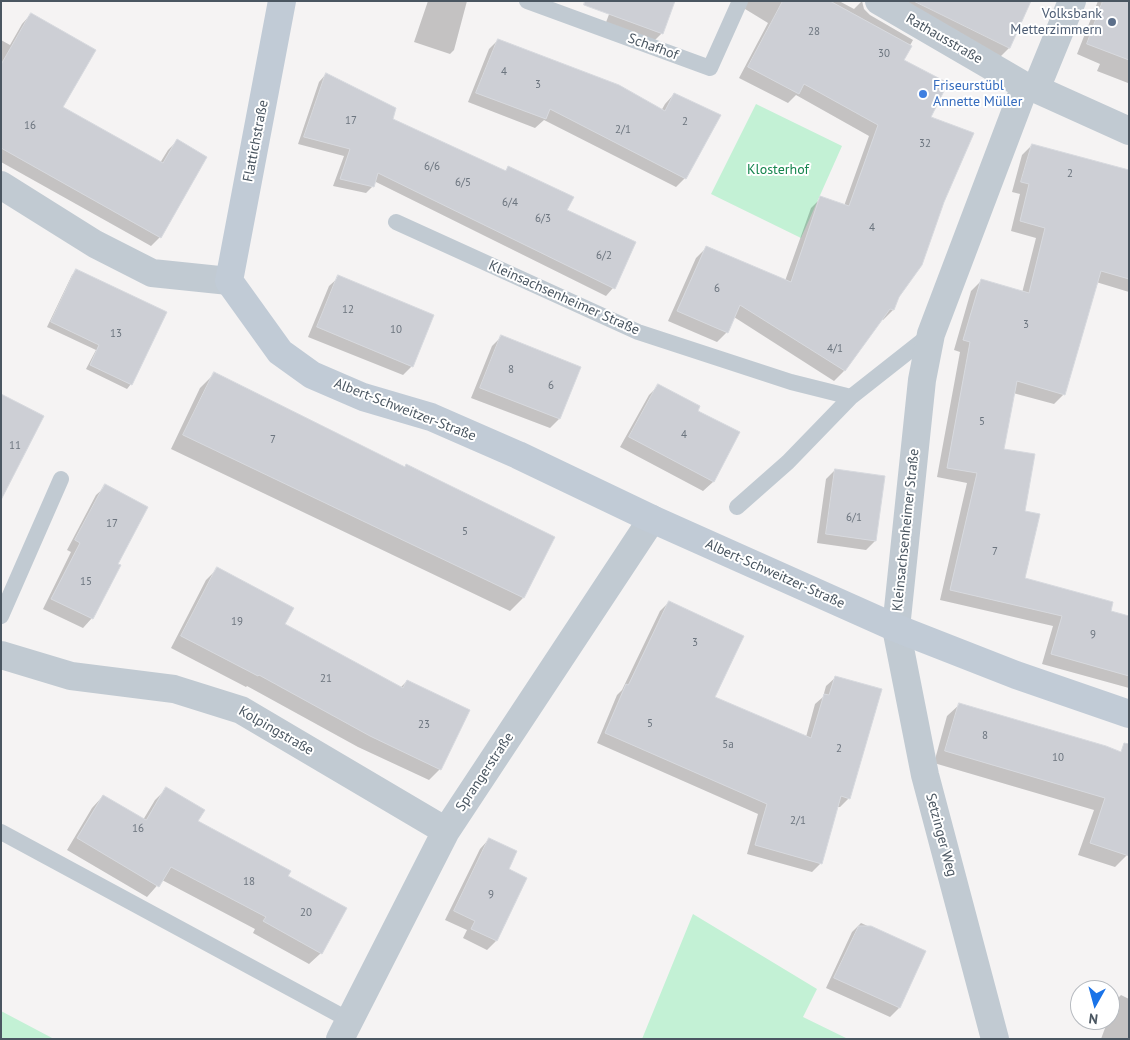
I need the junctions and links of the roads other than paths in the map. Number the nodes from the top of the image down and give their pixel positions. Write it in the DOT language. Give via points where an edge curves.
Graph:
graph roads {
  1 [pos="282,1"];
  2 [pos="527,1"];
  3 [pos="740,1"];
  4 [pos="879,1"];
  5 [pos="1072,1"];
  6 [pos="1030,87"];
  7 [pos="1129,131"];
  8 [pos="1,185"];
  9 [pos="396,222"];
  10 [pos="229,281"];
  11 [pos="931,334"];
  12 [pos="851,397"];
  13 [pos="61,479"];
  14 [pos="737,507"];
  15 [pos="652,519"];
  16 [pos="1,616"];
  17 [pos="896,628"];
  18 [pos="1,655"];
  19 [pos="1129,714"];
  20 [pos="446,831"];
  21 [pos="1,832"];
  22 [pos="344,1029"];
  23 [pos="995,1039"];
  1 -- 10 [label="main road, Flattichstraße"];
  2 -- 3 [label="lane, Schafhof" via="710,68"];
  4 -- 6 [label="street, Rathausstraße"];
  5 -- 6 [label="street, Kleinsachsenheimer Straße"];
  6 -- 7 [label="street, Rathausstraße"];
  6 -- 11 [label="street, Kleinsachsenheimer Straße"];
  8 -- 10 [label="street" via="96,244 152,272"];
  9 -- 12 [label="lane, Kleinsachsenheimer Straße" via="638,332 791,382"];
  10 -- 15 [label="main road, Albert-Schweitzer-Straße" via="280,352 312,374 363,397 431,417"];
  11 -- 12 [label="lane"];
  11 -- 17 [label="street, Kleinsachsenheimer Straße" via="922,380"];
  12 -- 14 [label="lane" via="788,462"];
  13 -- 16 [label="lane"];
  15 -- 17 [label="main road, Albert-Schweitzer-Straße"];
  15 -- 20 [label="street, Sprangerstraße"];
  17 -- 19 [label="main road, Kleinsachsenheimer Straße" via="1016,675"];
  17 -- 23 [label="street, Setzinger Weg" via="925,775"];
  18 -- 20 [label="street, Kolpingstraße" via="71,676 174,689 242,710"];
  20 -- 22 [label="street, Sprangerstraße"];
  21 -- 22 [label="lane"];
}
